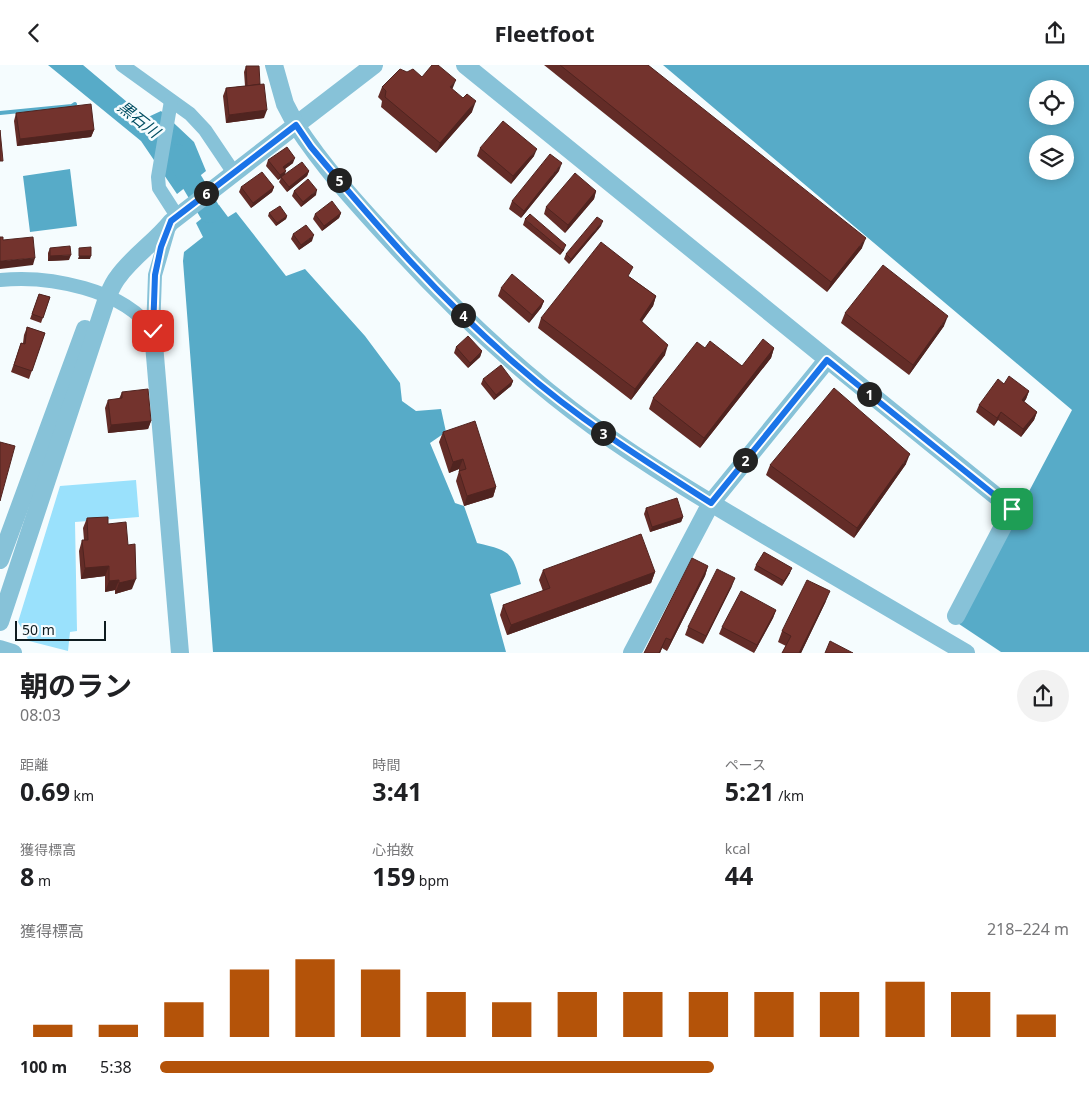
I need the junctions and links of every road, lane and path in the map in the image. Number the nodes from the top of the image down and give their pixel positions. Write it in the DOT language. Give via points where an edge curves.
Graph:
graph roads {
  1 [pos="122,65"];
  2 [pos="274,65"];
  3 [pos="374,65"];
  4 [pos="465,65"];
  5 [pos="170,108"];
  6 [pos="296,125"];
  7 [pos="234,173"];
  8 [pos="178,216"];
  9 [pos="0,279"];
  10 [pos="102,296"];
  11 [pos="153,331"];
  12 [pos="827,360"];
  13 [pos="711,503"];
  14 [pos="1,552"];
  15 [pos="956,616"];
  16 [pos="0,622"];
  17 [pos="0,649"];
  18 [pos="12,653"];
  19 [pos="180,653"];
  20 [pos="632,653"];
  21 [pos="966,653"];
  1 -- 5 [label="street"];
  2 -- 6 [label="street" via="285,104"];
  3 -- 6 [label="street"];
  4 -- 12 [label="street"];
  5 -- 7 [label="street" via="190,114"];
  5 -- 8 [label="street" via="158,177 159,188"];
  6 -- 7 [label="street"];
  6 -- 13 [label="street" via="311,147 413,265 519,368 593,426"];
  7 -- 8 [label="street"];
  8 -- 10 [label="street" via="148,232 121,257 108,275"];
  8 -- 11 [label="street" via="161,247 155,275"];
  9 -- 10 [label="street" via="24,277 60,281"];
  10 -- 11 [label="street" via="144,317"];
  10 -- 14 [label="street"];
  10 -- 16 [label="street"];
  11 -- 19 [label="street"];
  12 -- 13 [label="street"];
  12 -- 15 [label="street" via="1012,509"];
  13 -- 20 [label="street"];
  13 -- 21 [label="street"];
  17 -- 18 [label="street"];
}
